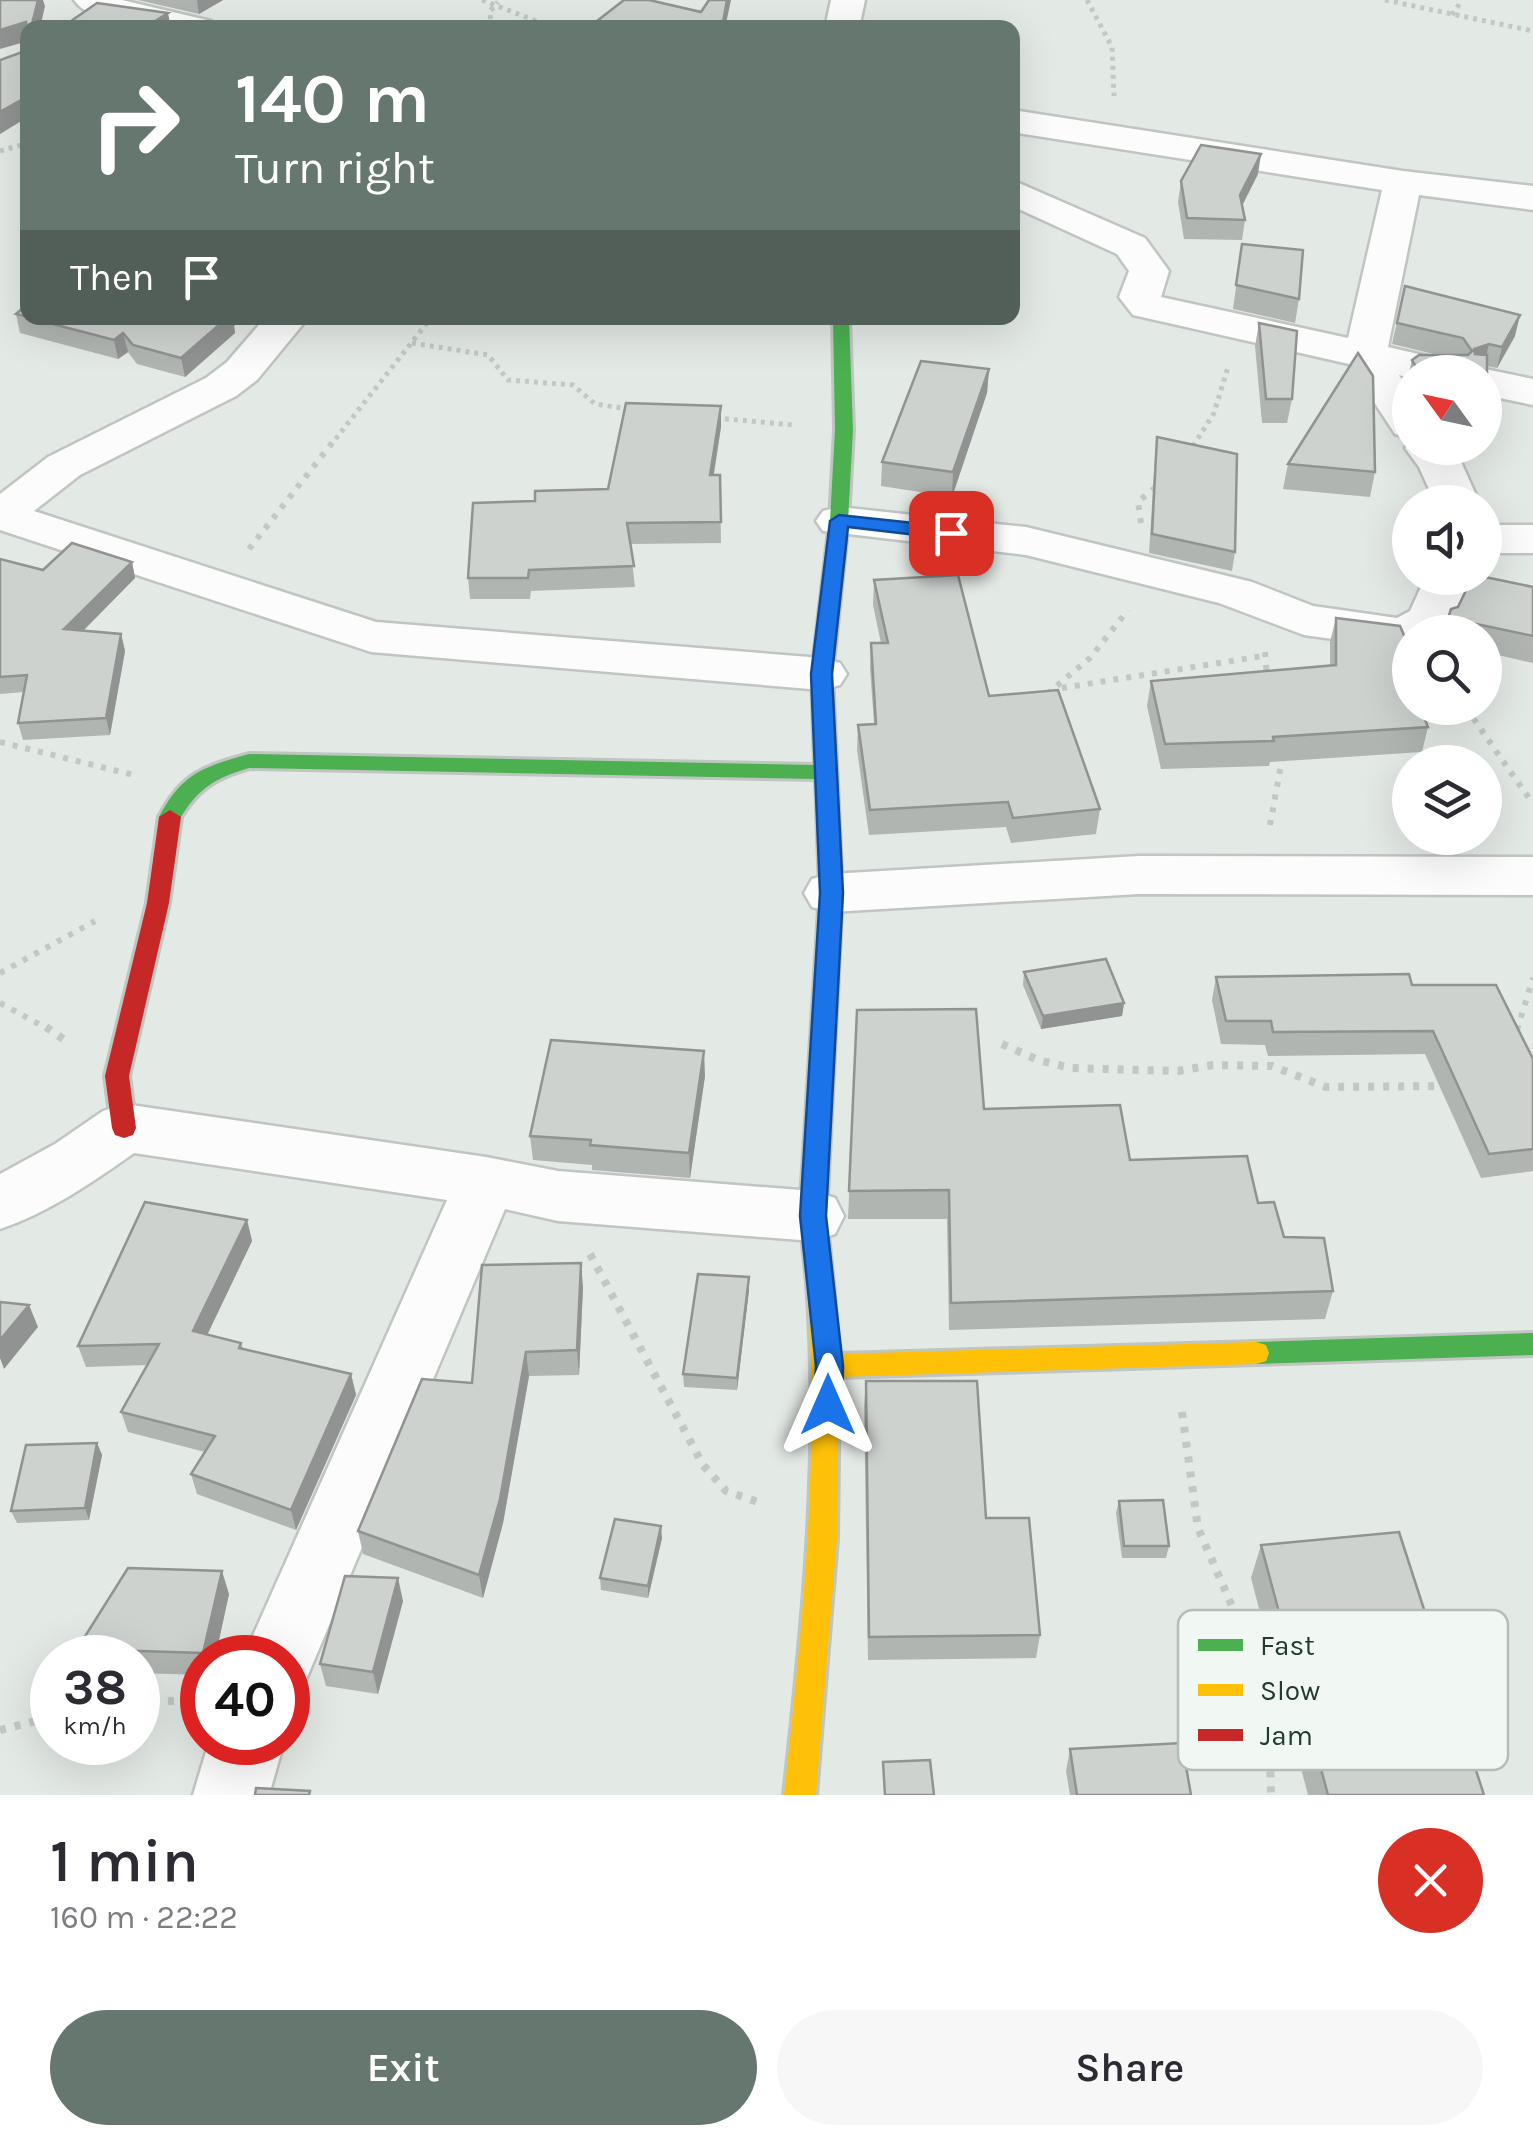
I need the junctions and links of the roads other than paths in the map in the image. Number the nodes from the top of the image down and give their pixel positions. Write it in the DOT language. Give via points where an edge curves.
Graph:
graph roads {
  1 [pos="103,5"];
  2 [pos="166,20"];
  3 [pos="1020,122"];
  4 [pos="1403,182"];
  5 [pos="1020,194"];
  6 [pos="1533,198"];
  7 [pos="281,325"];
  8 [pos="841,325"];
  9 [pos="1365,356"];
  10 [pos="1392,362"];
  11 [pos="1502,386"];
  12 [pos="1533,392"];
  13 [pos="1392,397"];
  14 [pos="0,515"];
  15 [pos="839,521"];
  16 [pos="1502,539"];
  17 [pos="1533,539"];
  18 [pos="1441,595"];
  19 [pos="822,674"];
  20 [pos="825,772"];
  21 [pos="1533,876"];
  22 [pos="831,893"];
  23 [pos="120,1102"];
  24 [pos="486,1181"];
  25 [pos="0,1204"];
  26 [pos="813,1216"];
  27 [pos="1533,1344"];
  28 [pos="829,1366"];
  29 [pos="288,1635"];
  30 [pos="240,1765"];
  31 [pos="231,1795"];
  32 [pos="800,1795"];
  1 -- 2 [label="street"];
  3 -- 4 [label="street"];
  4 -- 6 [label="street"];
  4 -- 9 [label="street"];
  5 -- 9 [label="street" via="1132,246 1150,271 1141,302"];
  7 -- 14 [label="street" via="222,387 64,466"];
  8 -- 15 [label="street"];
  9 -- 10 [label="street"];
  9 -- 13 [label="street"];
  11 -- 12 [label="street"];
  14 -- 19 [label="street" via="371,637"];
  15 -- 18 [label="street" via="1026,541 1235,592 1304,620 1398,633 1431,619"];
  15 -- 19 [label="street"];
  16 -- 17 [label="street"];
  19 -- 20 [label="street"];
  20 -- 22 [label="street"];
  20 -- 23 [label="street" via="248,762 208,774 184,789 168,821"];
  21 -- 22 [label="street" via="1139,875"];
  22 -- 26 [label="street"];
  23 -- 24 [label="street"];
  23 -- 25 [label="street" via="78,1161"];
  24 -- 26 [label="street" via="558,1196"];
  24 -- 29 [label="street"];
  26 -- 28 [label="street"];
  27 -- 28 [label="street"];
  28 -- 32 [label="street" via="825,1522"];
  30 -- 31 [label="street"];
}
